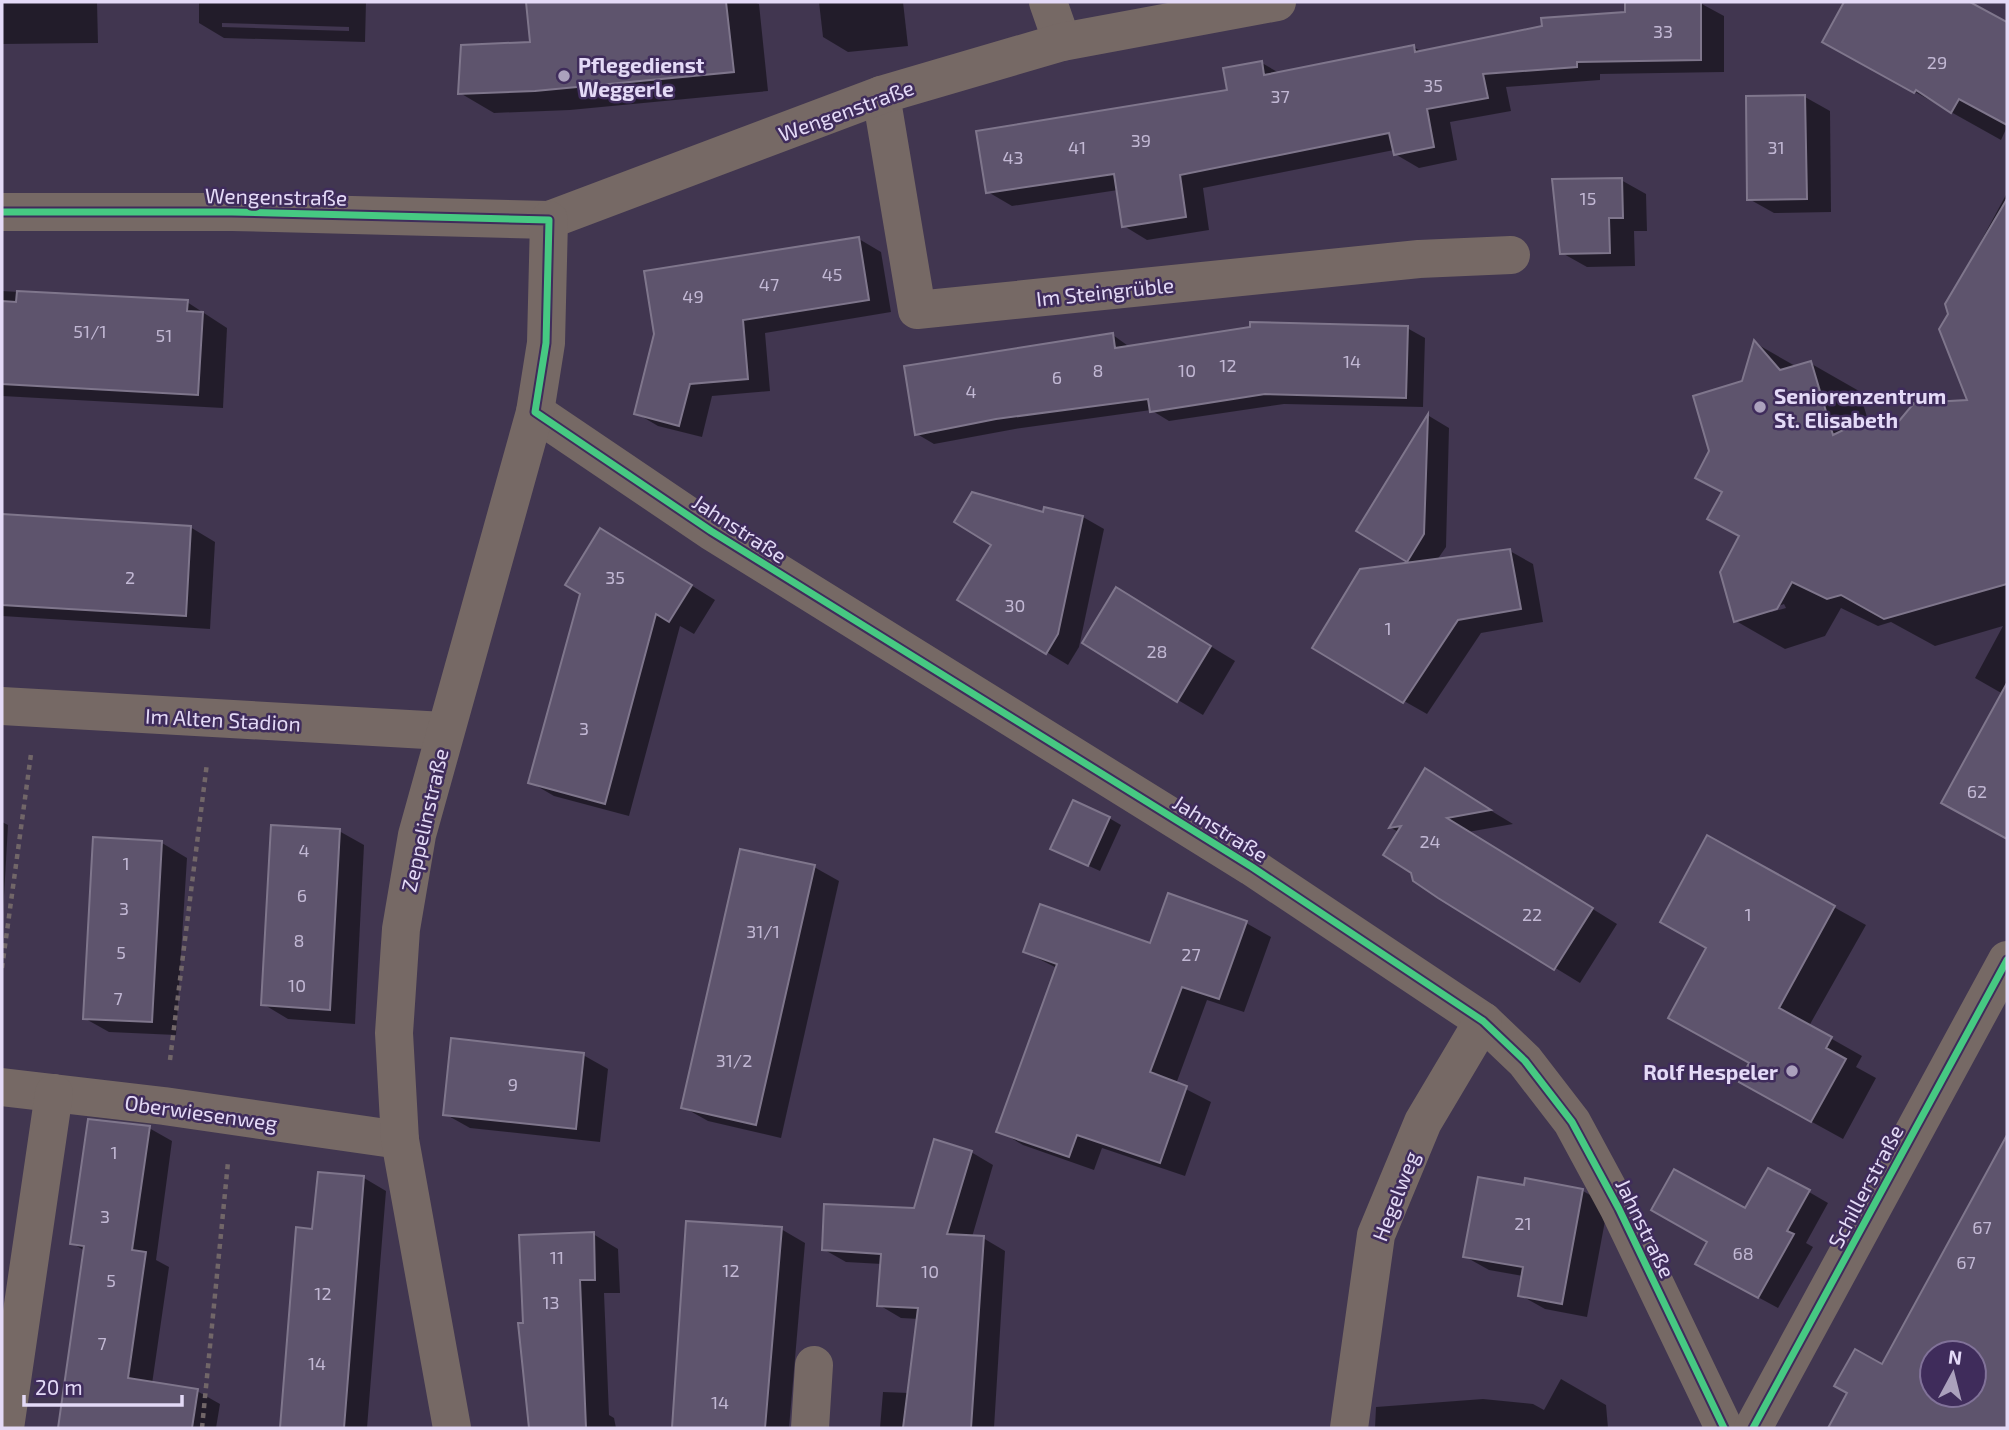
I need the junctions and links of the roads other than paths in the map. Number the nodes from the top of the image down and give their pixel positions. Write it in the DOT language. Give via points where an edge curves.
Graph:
graph roads {
  1 [pos="1048,2"];
  2 [pos="1277,2"];
  3 [pos="1062,42"];
  4 [pos="881,95"];
  5 [pos="2,212"];
  6 [pos="549,220"];
  7 [pos="1511,255"];
  8 [pos="535,412"];
  9 [pos="20,708"];
  10 [pos="444,731"];
  11 [pos="2007,960"];
  12 [pos="1483,1021"];
  13 [pos="2,1087"];
  14 [pos="54,1093"];
  15 [pos="400,1140"];
  16 [pos="814,1365"];
  17 [pos="5,1428"];
  18 [pos="452,1428"];
  19 [pos="810,1428"];
  20 [pos="1349,1428"];
  21 [pos="1724,1428"];
  22 [pos="1754,1428"];
  1 -- 3 [label="street"];
  2 -- 3 [label="street, Wengenstraße"];
  3 -- 4 [label="street, Wengenstraße"];
  4 -- 6 [label="street, Wengenstraße"];
  4 -- 7 [label="street, Im Steingrüble" via="917,310 1419,259"];
  5 -- 6 [label="street, Wengenstraße"];
  6 -- 8 [label="street, Zeppelinstraße" via="546,343"];
  8 -- 10 [label="street, Zeppelinstraße"];
  8 -- 12 [label="street, Jahnstraße" via="723,539 1252,867"];
  9 -- 10 [label="street, Im Alten Stadion"];
  10 -- 15 [label="street, Zeppelinstraße" via="417,835 401,929 394,1033"];
  11 -- 22 [label="street, Schillerstraße"];
  12 -- 20 [label="street, Hegelweg" via="1423,1122 1376,1236"];
  12 -- 21 [label="street, Jahnstraße" via="1525,1060 1572,1122"];
  13 -- 14 [label="street, Oberwiesenweg"];
  14 -- 15 [label="street, Oberwiesenweg"];
  14 -- 17 [label="street"];
  15 -- 18 [label="street, Zeppelinstraße"];
  16 -- 19 [label="street"];
}
